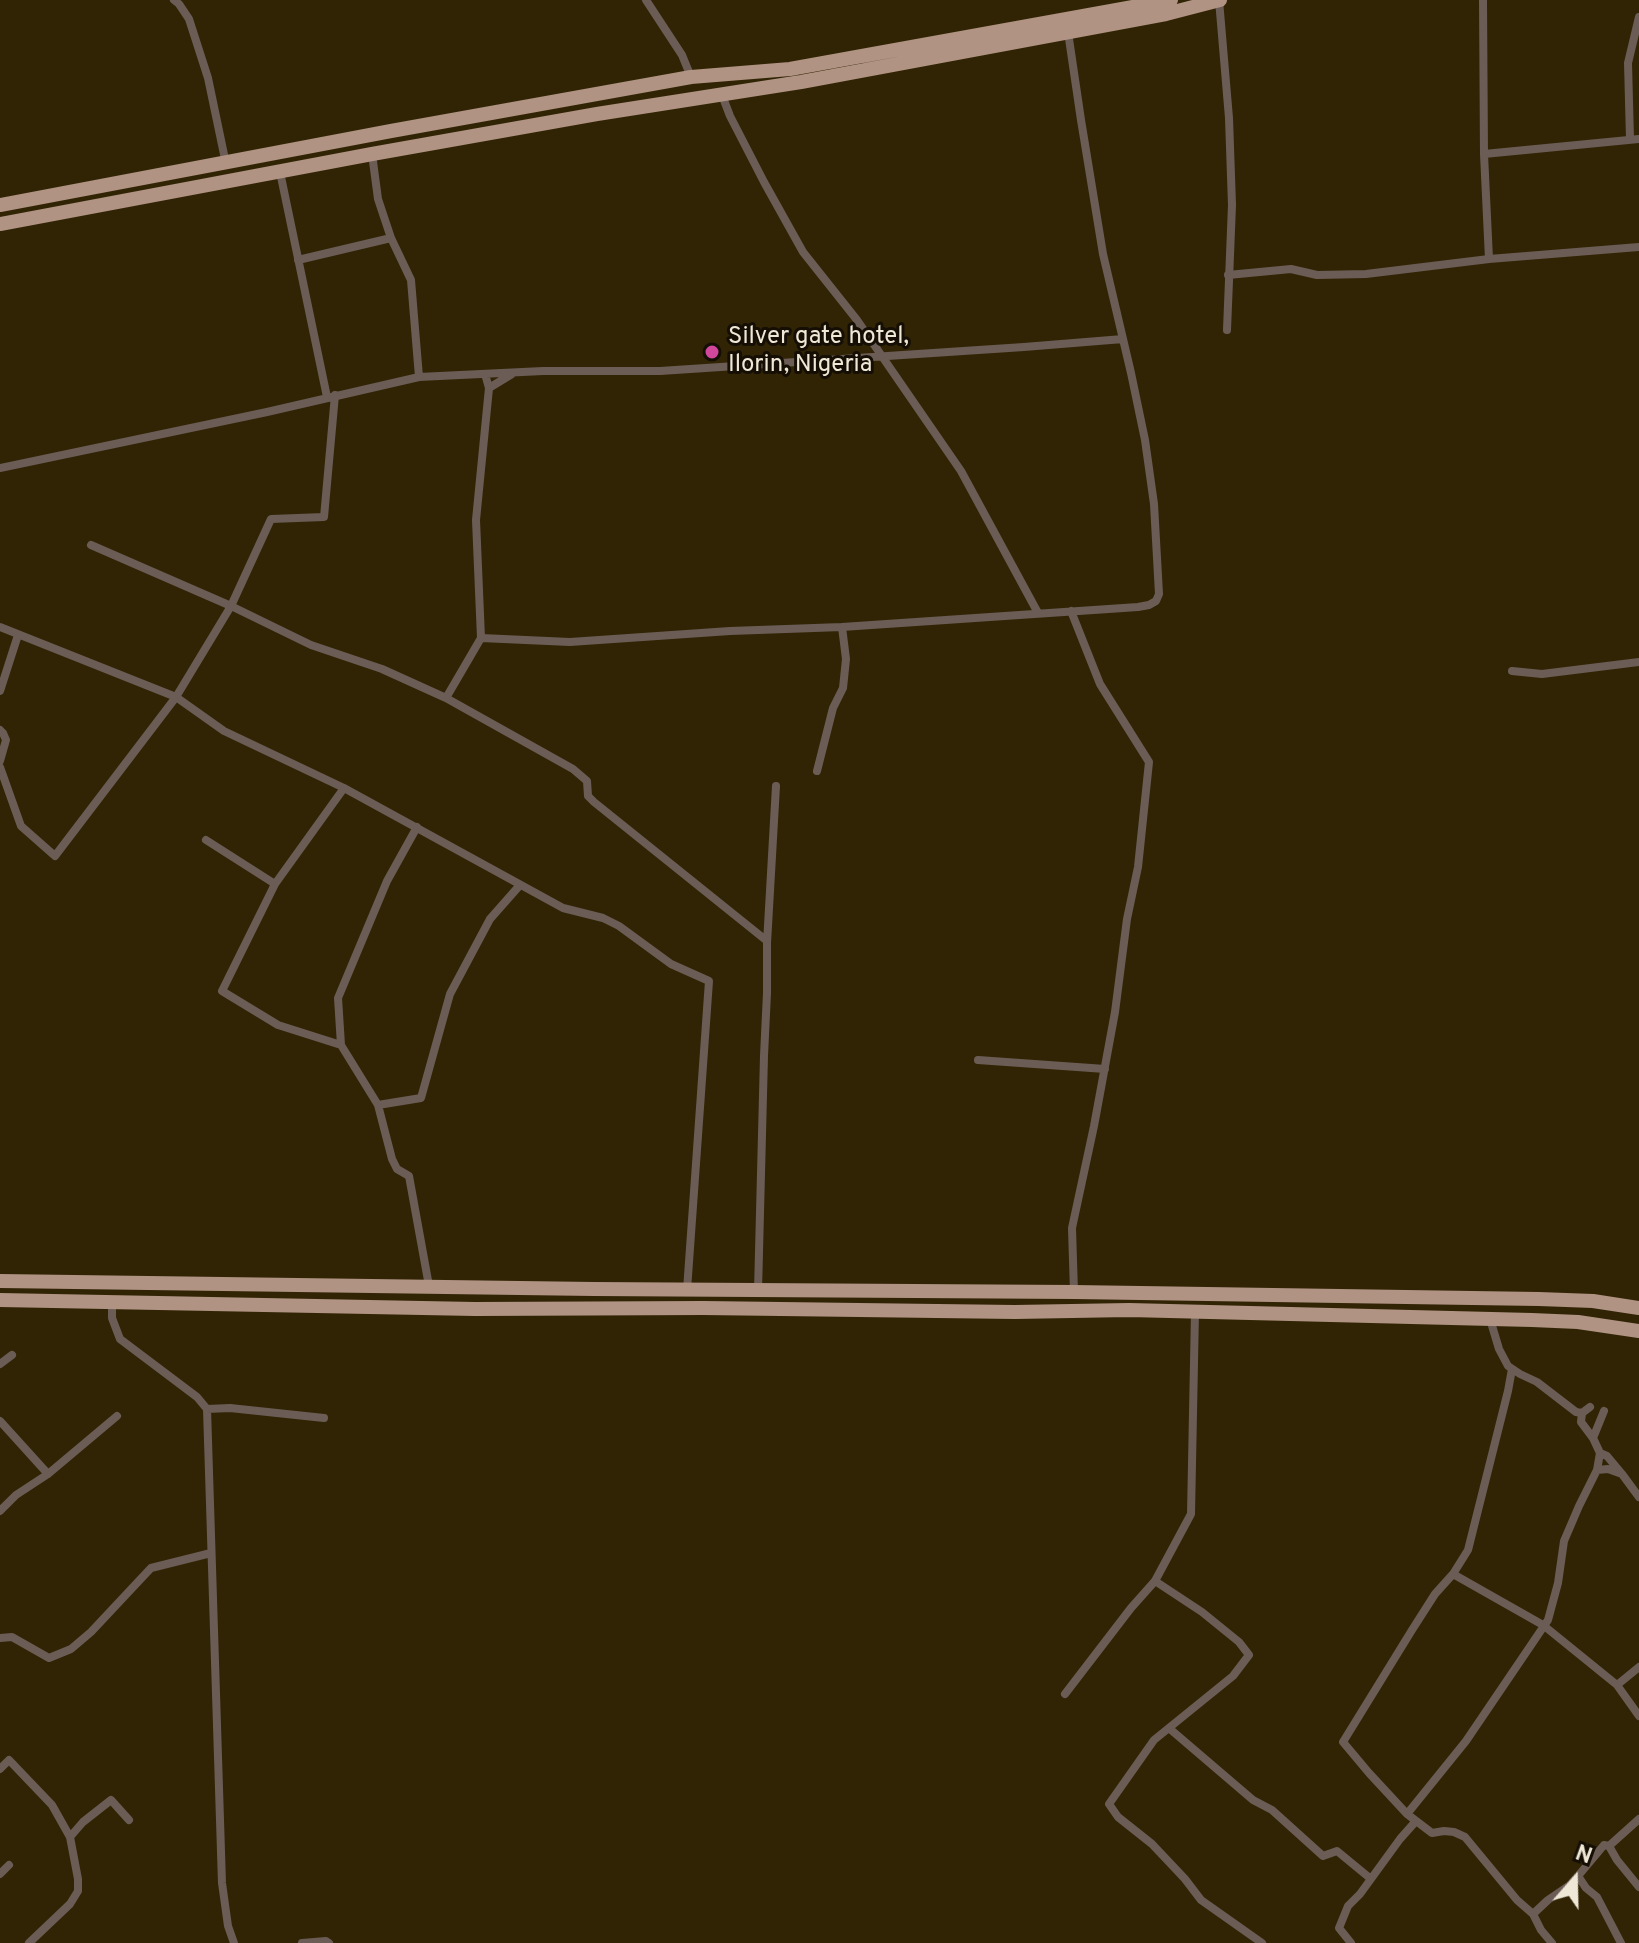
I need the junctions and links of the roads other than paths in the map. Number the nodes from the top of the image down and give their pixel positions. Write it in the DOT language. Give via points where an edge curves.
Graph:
graph roads {
  1 [pos="646,0"];
  2 [pos="1220,0"];
  3 [pos="1483,0"];
  4 [pos="179,1"];
  5 [pos="1164,1"];
  6 [pos="1639,17"];
  7 [pos="1068,32"];
  8 [pos="691,77"];
  9 [pos="592,95"];
  10 [pos="722,95"];
  11 [pos="597,114"];
  12 [pos="1635,139"];
  13 [pos="372,154"];
  14 [pos="1484,154"];
  15 [pos="226,164"];
  16 [pos="198,169"];
  17 [pos="280,172"];
  18 [pos="201,186"];
  19 [pos="26,201"];
  20 [pos="0,205"];
  21 [pos="30,219"];
  22 [pos="0,224"];
  23 [pos="391,238"];
  24 [pos="1639,247"];
  25 [pos="1489,259"];
  26 [pos="298,260"];
  27 [pos="1228,275"];
  28 [pos="1227,330"];
  29 [pos="1123,339"];
  30 [pos="882,357"];
  31 [pos="514,373"];
  32 [pos="485,374"];
  33 [pos="419,377"];
  34 [pos="489,388"];
  35 [pos="331,396"];
  36 [pos="0,468"];
  37 [pos="91,545"];
  38 [pos="231,606"];
  39 [pos="1071,611"];
  40 [pos="1038,613"];
  41 [pos="0,627"];
  42 [pos="842,627"];
  43 [pos="18,635"];
  44 [pos="481,638"];
  45 [pos="1639,662"];
  46 [pos="1512,671"];
  47 [pos="0,691"];
  48 [pos="176,697"];
  49 [pos="446,698"];
  50 [pos="0,730"];
  51 [pos="0,761"];
  52 [pos="0,767"];
  53 [pos="817,771"];
  54 [pos="776,786"];
  55 [pos="344,788"];
  56 [pos="417,827"];
  57 [pos="206,840"];
  58 [pos="275,884"];
  59 [pos="520,885"];
  60 [pos="767,941"];
  61 [pos="341,1045"];
  62 [pos="978,1060"];
  63 [pos="1105,1069"];
  64 [pos="378,1105"];
  65 [pos="0,1281"];
  66 [pos="429,1286"];
  67 [pos="687,1290"];
  68 [pos="758,1291"];
  69 [pos="1074,1292"];
  70 [pos="0,1300"];
  71 [pos="112,1301"];
  72 [pos="1639,1308"];
  73 [pos="1195,1312"];
  74 [pos="1490,1319"];
  75 [pos="1639,1331"];
  76 [pos="12,1355"];
  77 [pos="0,1364"];
  78 [pos="1512,1369"];
  79 [pos="207,1409"];
  80 [pos="1604,1411"];
  81 [pos="117,1416"];
  82 [pos="324,1418"];
  83 [pos="0,1421"];
  84 [pos="1593,1438"];
  85 [pos="1599,1456"];
  86 [pos="1608,1469"];
  87 [pos="1597,1470"];
  88 [pos="48,1474"];
  89 [pos="1622,1474"];
  90 [pos="1639,1497"];
  91 [pos="0,1511"];
  92 [pos="211,1553"];
  93 [pos="1453,1574"];
  94 [pos="1155,1581"];
  95 [pos="1543,1625"];
  96 [pos="0,1638"];
  97 [pos="1639,1667"];
  98 [pos="1617,1685"];
  99 [pos="1065,1694"];
  100 [pos="1639,1716"];
  101 [pos="1170,1729"];
  102 [pos="0,1769"];
  103 [pos="1407,1814"];
  104 [pos="1639,1819"];
  105 [pos="129,1820"];
  106 [pos="1416,1821"];
  107 [pos="70,1837"];
  108 [pos="1609,1846"];
  109 [pos="9,1865"];
  110 [pos="0,1874"];
  111 [pos="1578,1876"];
  112 [pos="1371,1879"];
  113 [pos="1639,1887"];
  114 [pos="1533,1914"];
  115 [pos="29,1943"];
  116 [pos="234,1943"];
  117 [pos="302,1943"];
  118 [pos="329,1943"];
  119 [pos="1262,1943"];
  120 [pos="1351,1943"];
  121 [pos="1552,1943"];
  122 [pos="1621,1943"];
  1 -- 8 [label="street"];
  2 -- 7 [label="main road"];
  2 -- 27 [label="street" via="1232,205"];
  3 -- 14 [label="street"];
  4 -- 15 [label="street" via="208,78"];
  5 -- 8 [label="main road" via="790,69"];
  6 -- 12 [label="street" via="1628,63"];
  7 -- 10 [label="main road"];
  7 -- 29 [label="street" via="1103,254"];
  8 -- 9 [label="main road"];
  9 -- 11 [label="main road"];
  9 -- 15 [label="main road"];
  10 -- 11 [label="main road"];
  10 -- 30 [label="street" via="790,231"];
  11 -- 13 [label="main road"];
  12 -- 14 [label="street"];
  13 -- 17 [label="main road"];
  13 -- 23 [label="street" via="378,199"];
  14 -- 25 [label="street"];
  15 -- 16 [label="main road"];
  16 -- 18 [label="main road"];
  16 -- 19 [label="main road"];
  17 -- 18 [label="main road"];
  17 -- 26 [label="street"];
  18 -- 21 [label="main road"];
  19 -- 20 [label="main road"];
  19 -- 21 [label="main road"];
  21 -- 22 [label="main road"];
  23 -- 26 [label="street"];
  23 -- 33 [label="street" via="411,280"];
  24 -- 25 [label="street"];
  25 -- 27 [label="street" via="1366,274 1317,275 1291,269"];
  26 -- 35 [label="street"];
  27 -- 28 [label="street"];
  29 -- 30 [label="street"];
  29 -- 39 [label="street" via="1145,440 1159,594 1149,605"];
  30 -- 31 [label="street" via="660,371"];
  30 -- 40 [label="street" via="961,471"];
  31 -- 32 [label="street"];
  31 -- 34 [label="street"];
  32 -- 33 [label="street"];
  32 -- 34 [label="street"];
  33 -- 35 [label="street"];
  34 -- 44 [label="street" via="476,520"];
  35 -- 36 [label="street"];
  35 -- 38 [label="street" via="324,517 271,519"];
  37 -- 38 [label="street"];
  38 -- 48 [label="street"];
  38 -- 49 [label="street" via="311,645"];
  39 -- 40 [label="street"];
  39 -- 63 [label="street" via="1100,684 1149,762 1138,867"];
  40 -- 42 [label="street"];
  41 -- 43 [label="street"];
  42 -- 44 [label="street" via="570,642"];
  42 -- 53 [label="street" via="843,688"];
  43 -- 47 [label="street"];
  43 -- 48 [label="street"];
  44 -- 49 [label="street"];
  45 -- 46 [label="street" via="1542,674"];
  48 -- 52 [label="street" via="55,856 21,826"];
  48 -- 55 [label="street" via="224,731"];
  49 -- 60 [label="street" via="573,769 587,781 594,802"];
  50 -- 51 [label="street" via="6,740"];
  54 -- 60 [label="street"];
  55 -- 56 [label="street"];
  55 -- 58 [label="street"];
  56 -- 59 [label="street"];
  56 -- 61 [label="street" via="387,881 338,998"];
  57 -- 58 [label="street"];
  58 -- 61 [label="street" via="222,991 278,1025"];
  59 -- 64 [label="street" via="490,919 450,994 421,1098"];
  59 -- 67 [label="street" via="563,908 619,926 671,964 709,981"];
  60 -- 68 [label="street"];
  61 -- 64 [label="street"];
  62 -- 63 [label="street"];
  63 -- 69 [label="street" via="1072,1228"];
  64 -- 66 [label="street" via="392,1159 409,1176"];
  65 -- 66 [label="main road"];
  66 -- 67 [label="main road"];
  67 -- 68 [label="main road"];
  68 -- 69 [label="main road"];
  69 -- 72 [label="main road" via="1539,1299"];
  70 -- 71 [label="main road"];
  71 -- 73 [label="main road" via="475,1309"];
  71 -- 79 [label="street" via="120,1339"];
  73 -- 74 [label="main road"];
  73 -- 94 [label="street" via="1191,1514"];
  74 -- 75 [label="main road" via="1578,1322"];
  74 -- 78 [label="street"];
  76 -- 77 [label="street"];
  78 -- 84 [label="street" via="1576,1412 1586,1410 1581,1422"];
  78 -- 93 [label="street" via="1468,1550"];
  79 -- 82 [label="street"];
  79 -- 92 [label="street"];
  80 -- 84 [label="street"];
  81 -- 88 [label="street"];
  83 -- 88 [label="street"];
  84 -- 85 [label="street"];
  85 -- 86 [label="street"];
  85 -- 87 [label="street"];
  85 -- 89 [label="street" via="1607,1456"];
  86 -- 87 [label="street"];
  86 -- 89 [label="street"];
  87 -- 95 [label="street" via="1564,1541 1551,1612"];
  88 -- 91 [label="street"];
  89 -- 90 [label="street"];
  92 -- 96 [label="street" via="151,1568 91,1632 49,1658 12,1637"];
  92 -- 116 [label="street" via="222,1883"];
  93 -- 95 [label="street"];
  93 -- 103 [label="street" via="1435,1594 1343,1742"];
  94 -- 99 [label="street"];
  94 -- 101 [label="street" via="1221,1627 1249,1655 1233,1676"];
  95 -- 98 [label="street"];
  95 -- 103 [label="street" via="1466,1741"];
  97 -- 98 [label="street"];
  98 -- 100 [label="street"];
  101 -- 112 [label="street" via="1323,1856 1337,1851"];
  101 -- 119 [label="street" via="1154,1740 1109,1804 1201,1900"];
  102 -- 107 [label="street" via="9,1760 52,1805"];
  103 -- 106 [label="street"];
  104 -- 108 [label="street"];
  105 -- 107 [label="street" via="111,1800"];
  106 -- 112 [label="street"];
  106 -- 114 [label="street" via="1432,1833 1465,1837"];
  107 -- 115 [label="street" via="78,1891"];
  108 -- 111 [label="street" via="1604,1845"];
  108 -- 113 [label="street"];
  109 -- 110 [label="street"];
  111 -- 114 [label="street"];
  111 -- 122 [label="street" via="1597,1897"];
  112 -- 120 [label="street" via="1348,1906 1339,1928"];
  114 -- 121 [label="street"];
  117 -- 118 [label="street"];
}
